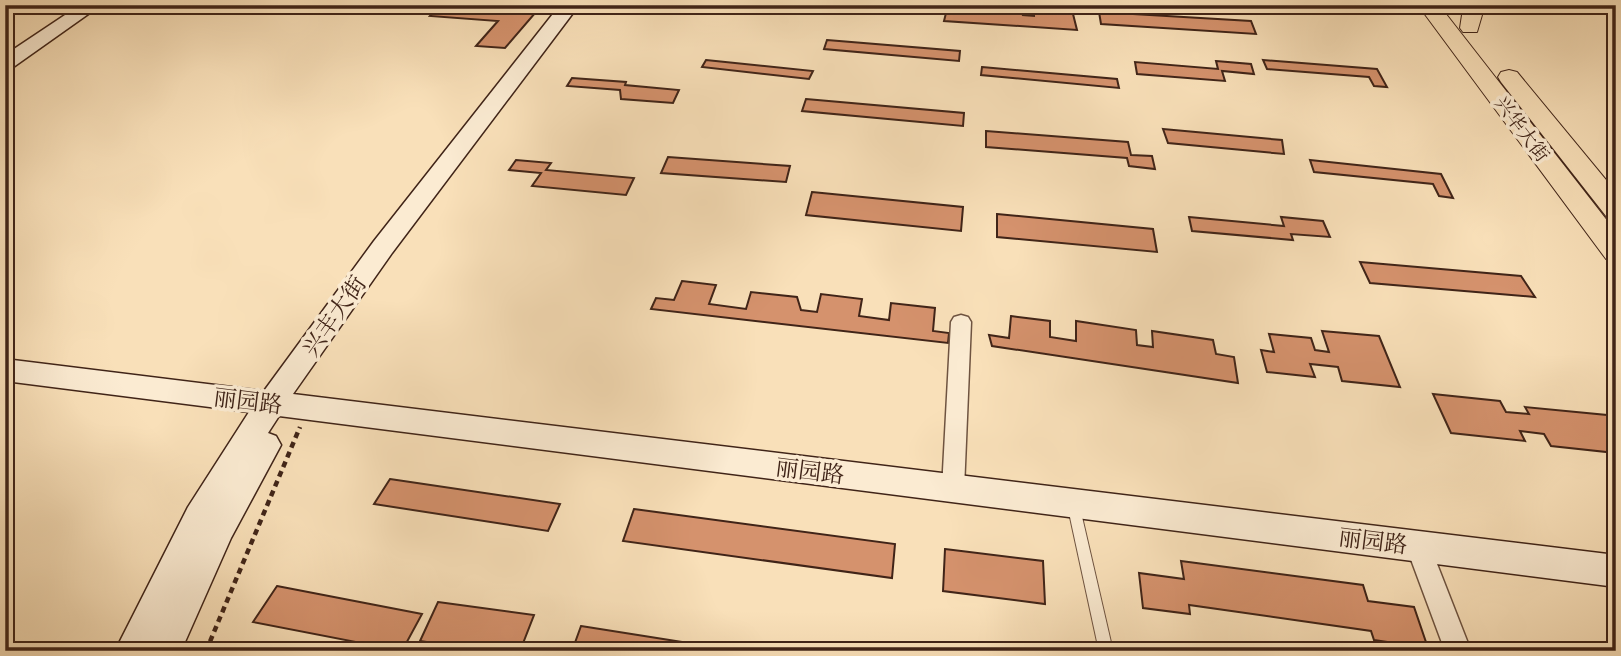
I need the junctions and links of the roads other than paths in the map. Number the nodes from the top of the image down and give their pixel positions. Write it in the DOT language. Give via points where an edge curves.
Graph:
graph roads {
  1 [pos="92,5"];
  2 [pos="569,5"];
  3 [pos="581,5"];
  4 [pos="1419,5"];
  5 [pos="1440,11"];
  6 [pos="1468,17"];
  7 [pos="5,64"];
  8 [pos="1616,210"];
  9 [pos="1616,252"];
  10 [pos="961,321"];
  11 [pos="5,370"];
  12 [pos="282,405"];
  13 [pos="953,489"];
  14 [pos="1073,504"];
  15 [pos="1418,546"];
  16 [pos="1616,571"];
  17 [pos="134,651"];
  18 [pos="162,651"];
  19 [pos="1106,651"];
  20 [pos="1458,651"];
  1 -- 7 [label="main road"];
  2 -- 12 [label="main road, 兴丰大街" via="365,271"];
  3 -- 12 [label="main road, 兴丰大街"];
  4 -- 5 [label="main road"];
  5 -- 6 [label="main road, 兴华大街"];
  5 -- 9 [label="main road, 兴华大街"];
  6 -- 8 [label="main road, 兴华大街"];
  10 -- 13 [label="street"];
  11 -- 12 [label="main road, 丽园路"];
  12 -- 13 [label="main road, 丽园路"];
  12 -- 17 [label="main road, 兴丰大街" via="209,501"];
  12 -- 18 [label="main road, 兴丰大街"];
  13 -- 14 [label="main road, 丽园路"];
  14 -- 15 [label="main road, 丽园路"];
  14 -- 19 [label="lane"];
  15 -- 16 [label="main road, 丽园路"];
  15 -- 20 [label="street"];
}
